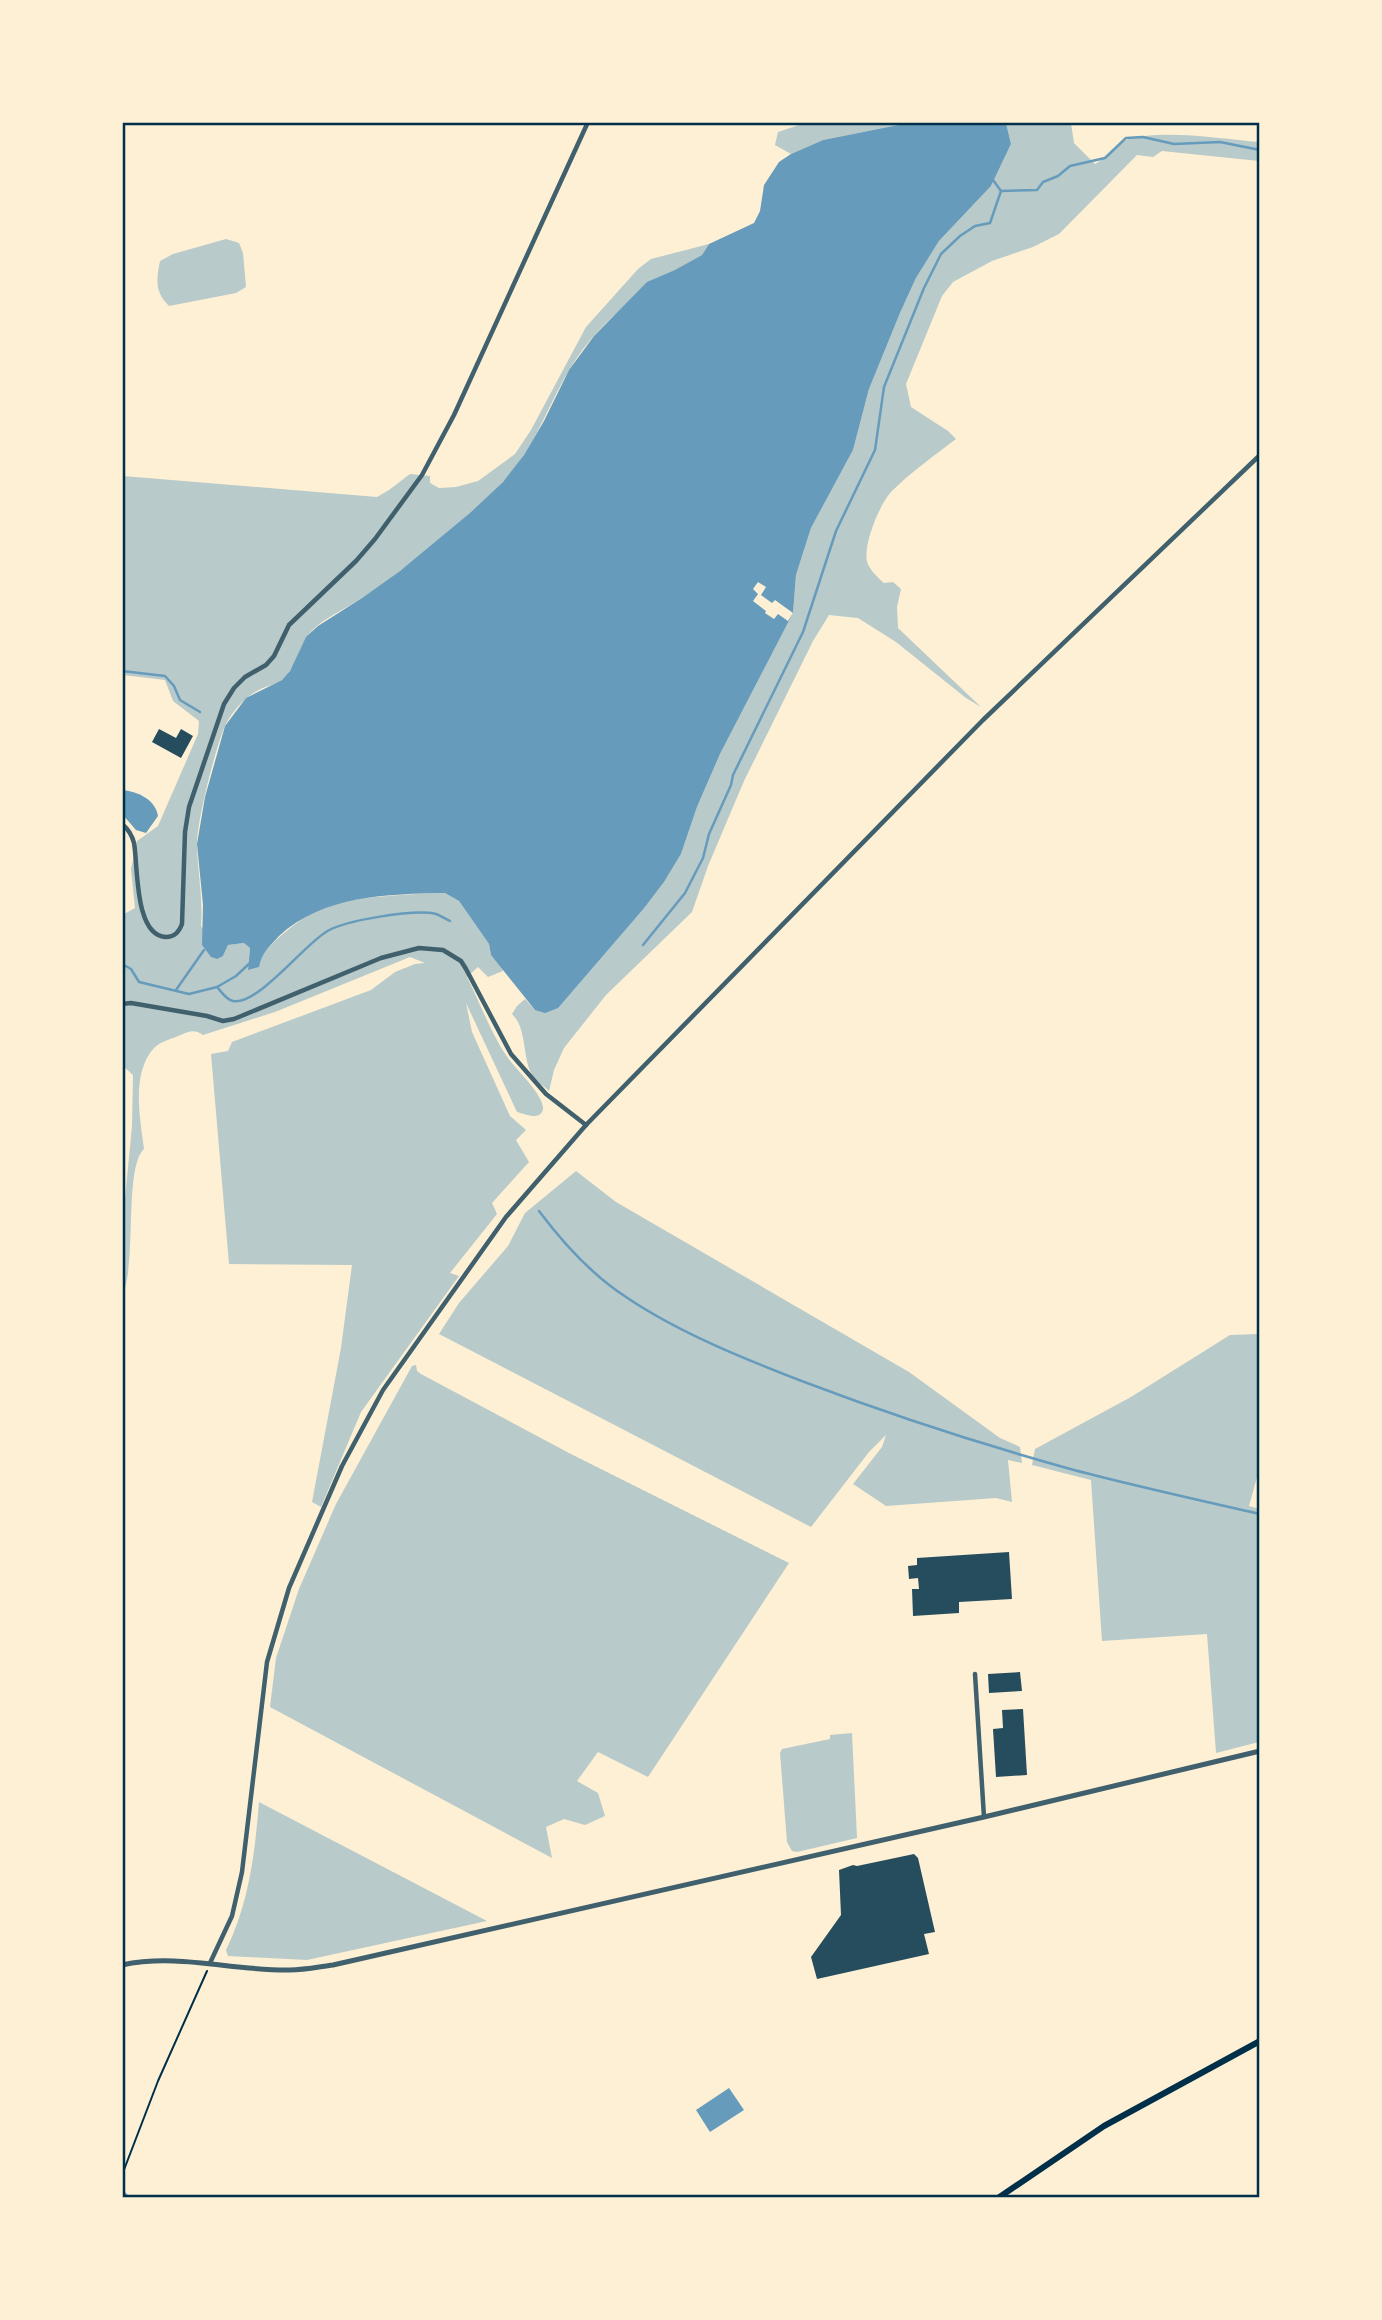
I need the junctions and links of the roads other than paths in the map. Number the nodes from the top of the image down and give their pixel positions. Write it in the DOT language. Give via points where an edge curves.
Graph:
graph roads {
  1 [pos="589,122"];
  2 [pos="1259,455"];
  3 [pos="122,824"];
  4 [pos="122,1004"];
  5 [pos="586,1125"];
  6 [pos="975,1674"];
  7 [pos="1259,1751"];
  8 [pos="984,1817"];
  9 [pos="210,1963"];
  10 [pos="122,1965"];
  11 [pos="1259,2041"];
  12 [pos="998,2197"];
  1 -- 3 [label="street" via="422,475 356,561 289,625 274,656 240,682 224,704 189,807 183,914 180,930 173,936 155,933 148,923 138,888 134,842"];
  2 -- 5 [label="street" via="983,720"];
  4 -- 5 [label="street" via="223,1021 381,958 419,948 443,950 467,969 511,1054 546,1094"];
  5 -- 9 [label="street" via="506,1217 383,1390 342,1466 289,1588 267,1662 242,1872 232,1916"];
  6 -- 8 [label="street"];
  7 -- 8 [label="street"];
  8 -- 9 [label="street" via="333,1965 289,1970"];
  9 -- 10 [label="street" via="156,1960"];
  11 -- 12 [label="main road" via="1104,2126"];
}
